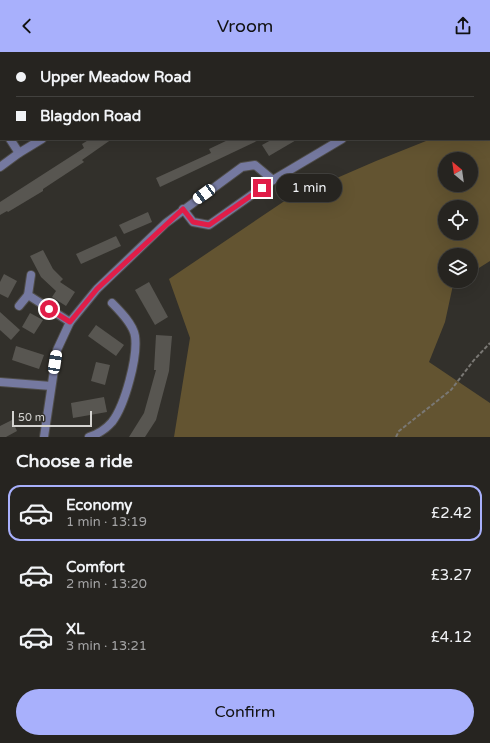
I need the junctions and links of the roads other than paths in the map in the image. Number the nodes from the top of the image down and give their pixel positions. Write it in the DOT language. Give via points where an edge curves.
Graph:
graph roads {
  1 [pos="11,140"];
  2 [pos="40,140"];
  3 [pos="340,140"];
  4 [pos="19,153"];
  5 [pos="0,167"];
  6 [pos="274,180"];
  7 [pos="183,209"];
  8 [pos="32,275"];
  9 [pos="28,296"];
  10 [pos="112,303"];
  11 [pos="19,306"];
  12 [pos="70,322"];
  13 [pos="0,382"];
  14 [pos="51,386"];
  15 [pos="44,437"];
  16 [pos="89,437"];
  1 -- 4 [label="street"];
  2 -- 4 [label="street"];
  3 -- 6 [label="street"];
  4 -- 5 [label="street"];
  6 -- 7 [label="street" via="255,165 242,167"];
  6 -- 7 [label="street" via="209,225 193,222"];
  7 -- 12 [label="street" via="97,289"];
  8 -- 9 [label="street"];
  9 -- 11 [label="street"];
  9 -- 12 [label="street"];
  10 -- 16 [label="street" via="123,313 135,334 134,362 123,399 112,421 98,434"];
  12 -- 14 [label="street" via="57,350"];
  13 -- 14 [label="street"];
  14 -- 15 [label="street"];
}
